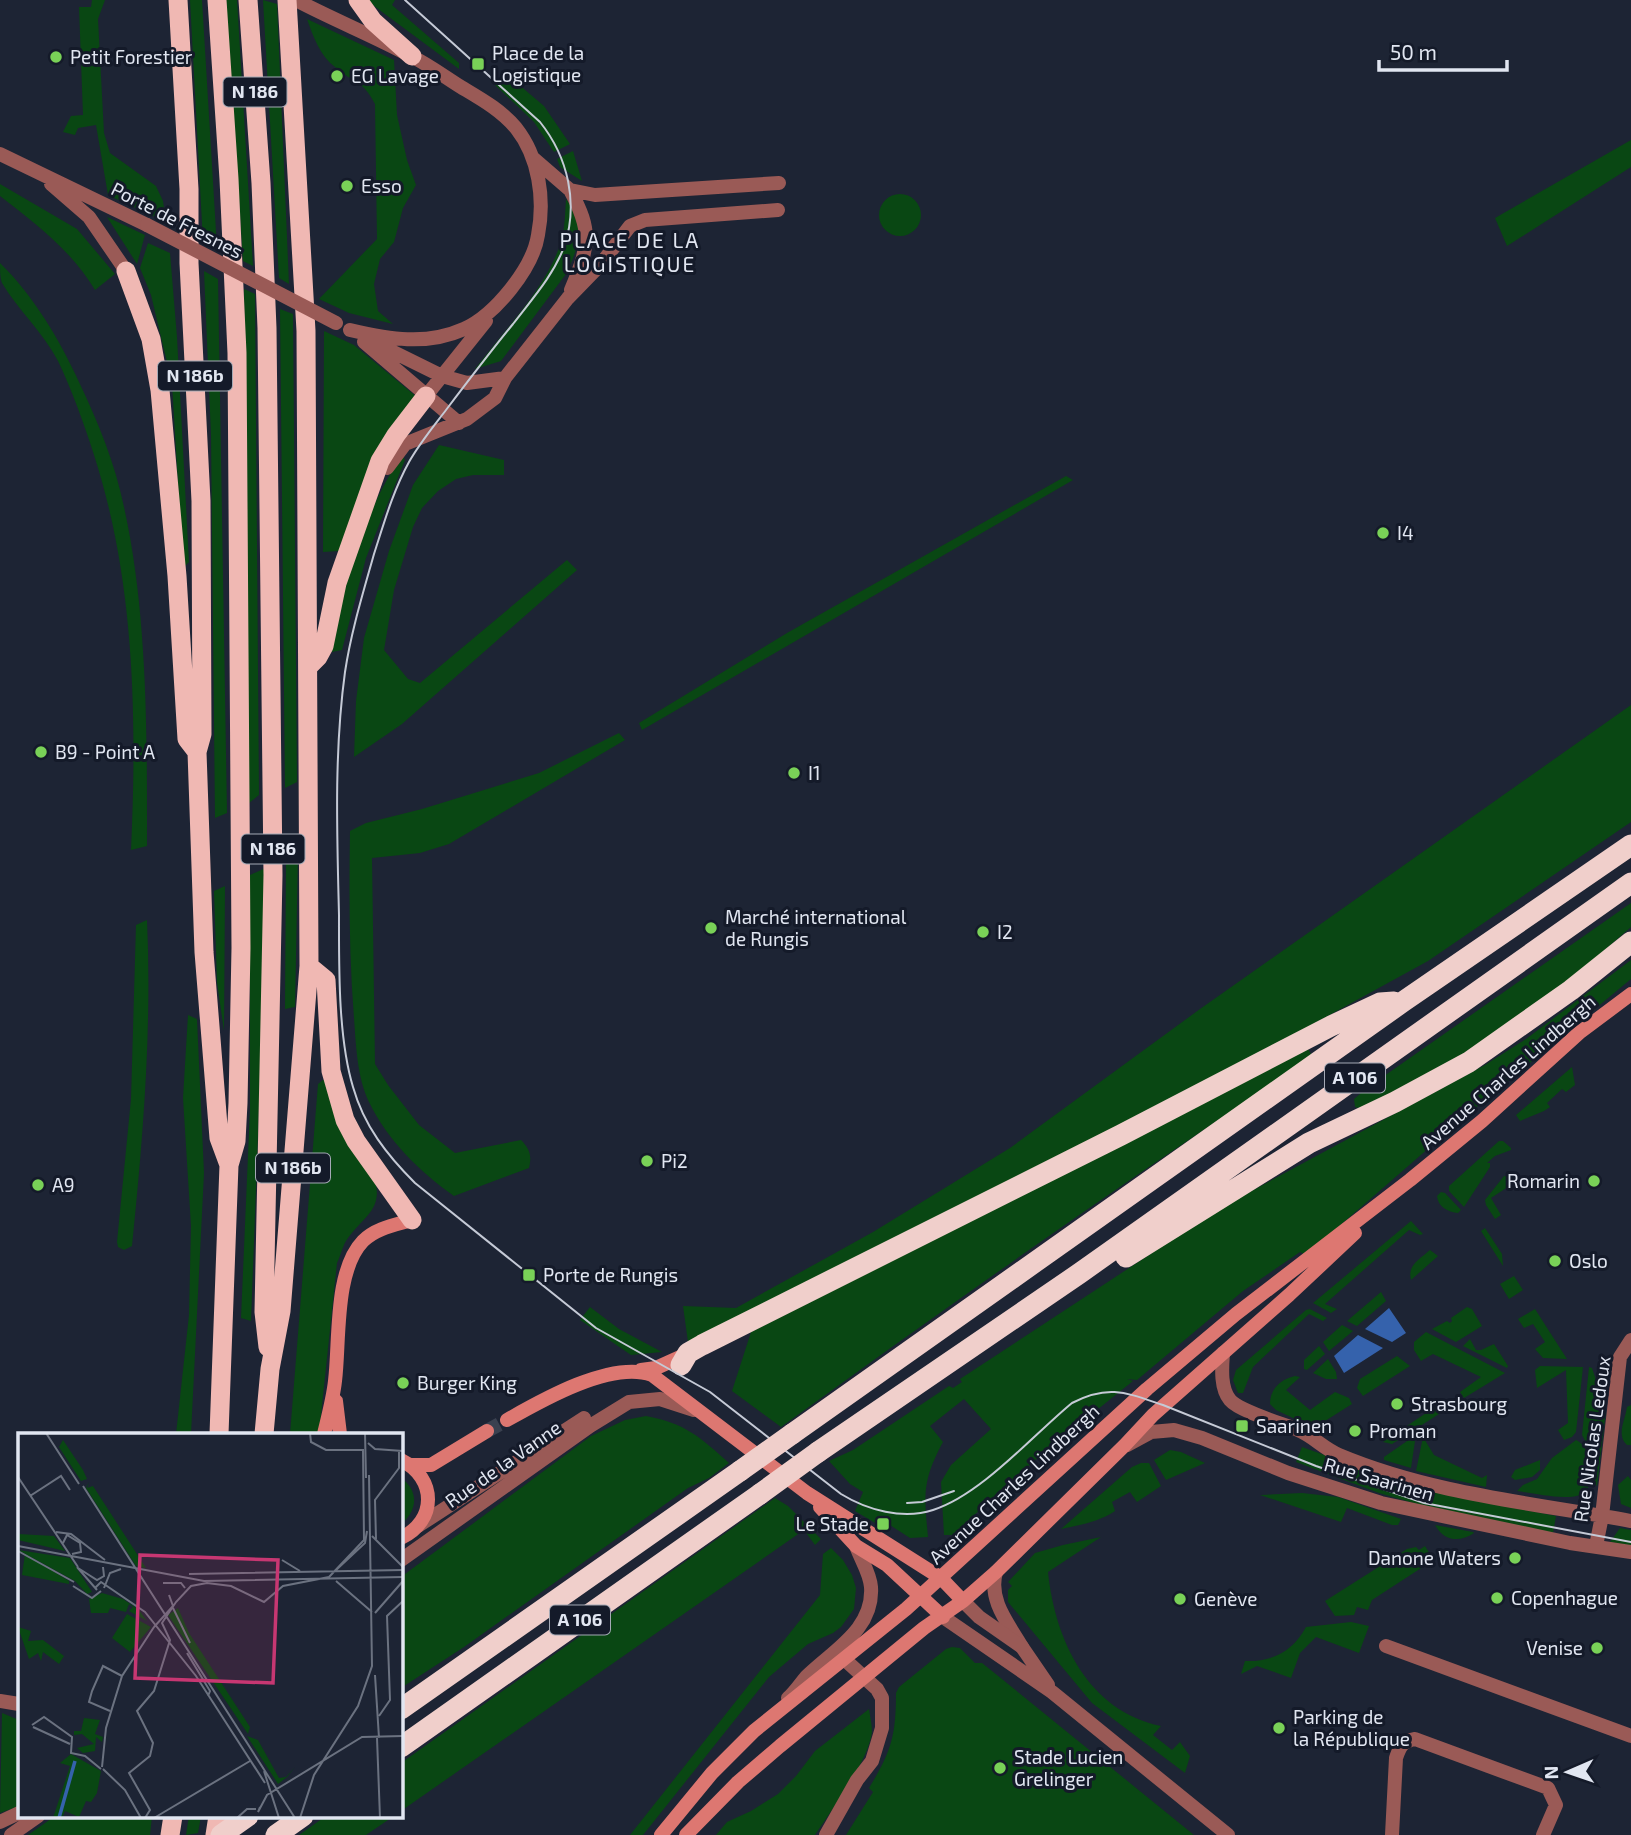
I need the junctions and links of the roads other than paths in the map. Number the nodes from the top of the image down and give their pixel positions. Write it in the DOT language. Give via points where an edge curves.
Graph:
graph roads {
  1 [pos="178,0"];
  2 [pos="217,0"];
  3 [pos="248,0"];
  4 [pos="287,0"];
  5 [pos="296,0"];
  6 [pos="358,0"];
  7 [pos="412,56"];
  8 [pos="0,154"];
  9 [pos="533,158"];
  10 [pos="33,170"];
  11 [pos="779,183"];
  12 [pos="569,190"];
  13 [pos="778,209"];
  14 [pos="126,271"];
  15 [pos="568,298"];
  16 [pos="496,306"];
  17 [pos="343,326"];
  18 [pos="442,376"];
  19 [pos="505,378"];
  20 [pos="426,396"];
  21 [pos="459,424"];
  22 [pos="359,518"];
  23 [pos="309,666"];
  24 [pos="197,752"];
  25 [pos="1631,845"];
  26 [pos="1631,883"];
  27 [pos="1631,942"];
  28 [pos="309,966"];
  29 [pos="1631,994"];
  30 [pos="1404,1001"];
  31 [pos="229,1165"];
  32 [pos="1410,1181"];
  33 [pos="412,1220"];
  34 [pos="1080,1273"];
  35 [pos="1631,1339"];
  36 [pos="1223,1353"];
  37 [pos="684,1359"];
  38 [pos="270,1368"];
  39 [pos="637,1371"];
  40 [pos="335,1382"];
  41 [pos="678,1399"];
  42 [pos="629,1402"];
  43 [pos="507,1420"];
  44 [pos="486,1431"];
  45 [pos="219,1433"];
  46 [pos="264,1433"];
  47 [pos="324,1433"];
  48 [pos="340,1433"];
  49 [pos="1125,1445"];
  50 [pos="406,1463"];
  51 [pos="807,1493"];
  52 [pos="1602,1516"];
  53 [pos="1631,1521"];
  54 [pos="407,1535"];
  55 [pos="856,1546"];
  56 [pos="1596,1546"];
  57 [pos="1631,1552"];
  58 [pos="402,1559"];
  59 [pos="996,1572"];
  60 [pos="941,1578"];
  61 [pos="921,1596"];
  62 [pos="963,1601"];
  63 [pos="943,1617"];
  64 [pos="1386,1646"];
  65 [pos="1022,1647"];
  66 [pos="843,1658"];
  67 [pos="865,1678"];
  68 [pos="1052,1692"];
  69 [pos="0,1701"];
  70 [pos="18,1704"];
  71 [pos="402,1708"];
  72 [pos="754,1731"];
  73 [pos="1631,1736"];
  74 [pos="402,1746"];
  75 [pos="18,1813"];
  76 [pos="35,1818"];
  77 [pos="245,1818"];
  78 [pos="300,1818"];
  79 [pos="0,1822"];
  80 [pos="11,1835"];
  81 [pos="221,1835"];
  82 [pos="275,1835"];
  83 [pos="661,1835"];
  84 [pos="686,1835"];
  85 [pos="826,1835"];
  86 [pos="1228,1835"];
  87 [pos="1392,1835"];
  88 [pos="1543,1835"];
  1 -- 24 [label="highway, N 186b" via="201,501 202,734"];
  2 -- 31 [label="highway, N 186" via="237,353 241,948 236,1141"];
  3 -- 38 [label="highway, N 186" via="267,328 273,875 264,1312"];
  4 -- 23 [label="highway, N 186b" via="306,331"];
  5 -- 7 [label="street, Porte de Fresnes"];
  6 -- 7 [label="highway"];
  7 -- 9 [label="street, Porte de Fresnes" via="500,111 518,130"];
  8 -- 10 [label="street, Porte de Fresnes"];
  9 -- 12 [label="street"];
  9 -- 16 [label="street, Porte de Fresnes" via="539,184 538,238 526,265"];
  10 -- 14 [label="street" via="89,217"];
  10 -- 17 [label="street, Porte de Fresnes, bridge"];
  11 -- 12 [label="street" via="610,195"];
  12 -- 15 [label="street" via="583,213 586,255"];
  13 -- 15 [label="street" via="645,220 630,226"];
  14 -- 24 [label="highway" via="151,339 160,390 187,739"];
  15 -- 19 [label="street"];
  16 -- 17 [label="street, Porte de Fresnes" via="464,329 425,340 393,340"];
  16 -- 18 [label="street"];
  17 -- 18 [label="street"];
  17 -- 20 [label="street"];
  18 -- 19 [label="street" via="467,383"];
  18 -- 20 [label="street"];
  19 -- 21 [label="street" via="495,398"];
  20 -- 21 [label="street"];
  20 -- 22 [label="highway" via="380,461"];
  21 -- 22 [label="street" via="414,439 398,450"];
  22 -- 23 [label="highway" via="337,583 324,646"];
  23 -- 28 [label="highway, N 186b"];
  24 -- 31 [label="highway, N 186b" via="204,953 219,1138"];
  25 -- 30 [label="highway, A 106"];
  26 -- 34 [label="highway, A 106"];
  27 -- 34 [label="highway" via="1469,1062 1309,1143 1095,1276"];
  28 -- 33 [label="highway" via="326,980 331,1071 345,1120"];
  28 -- 38 [label="highway, N 186b" via="281,1311"];
  29 -- 32 [label="main road, Avenue Charles Lindbergh" via="1579,1032"];
  30 -- 37 [label="highway" via="1380,1003 1331,1026"];
  30 -- 71 [label="highway, A 106, bridge"];
  31 -- 45 [label="highway, N 186"];
  32 -- 36 [label="main road, Avenue Charles Lindbergh"];
  32 -- 60 [label="main road, Avenue Charles Lindbergh" via="1236,1314 1092,1437"];
  33 -- 40 [label="main road" via="371,1234 350,1261"];
  34 -- 74 [label="highway, A 106, bridge"];
  35 -- 52 [label="street, Rue Nicolas Ledoux" via="1620,1357"];
  36 -- 49 [label="main road, Avenue Charles Lindbergh"];
  36 -- 52 [label="street, Rue Saarinen" via="1223,1380 1230,1400 1303,1432 1337,1455 1433,1485"];
  37 -- 39 [label="main road"];
  37 -- 41 [label="main road" via="676,1379"];
  38 -- 46 [label="highway, N 186"];
  39 -- 41 [label="main road" via="660,1379"];
  39 -- 43 [label="main road" via="597,1378"];
  40 -- 47 [label="main road"];
  40 -- 48 [label="main road"];
  41 -- 42 [label="street, Rue de la Vanne"];
  41 -- 51 [label="main road" via="706,1415"];
  42 -- 54 [label="street, Rue de la Vanne" via="584,1418"];
  42 -- 58 [label="street, Rue de la Vanne"];
  44 -- 50 [label="main road" via="431,1465"];
  49 -- 56 [label="street, Rue Saarinen" via="1152,1432 1174,1430 1381,1503"];
  49 -- 59 [label="main road, Avenue Charles Lindbergh"];
  50 -- 54 [label="main road" via="419,1473 428,1494 425,1516"];
  51 -- 55 [label="main road"];
  51 -- 60 [label="main road"];
  52 -- 53 [label="street, Rue Saarinen"];
  52 -- 56 [label="street, Rue Nicolas Ledoux"];
  55 -- 61 [label="main road" via="887,1565"];
  55 -- 72 [label="street" via="871,1587 866,1616 850,1639"];
  56 -- 57 [label="street, Rue Saarinen"];
  59 -- 62 [label="main road, Avenue Charles Lindbergh"];
  59 -- 65 [label="street" via="993,1595"];
  60 -- 61 [label="main road, Avenue Charles Lindbergh"];
  60 -- 62 [label="main road"];
  61 -- 63 [label="main road"];
  61 -- 66 [label="main road, Avenue Charles Lindbergh"];
  62 -- 63 [label="main road, Avenue Charles Lindbergh"];
  62 -- 65 [label="street"];
  63 -- 67 [label="main road, Avenue Charles Lindbergh"];
  63 -- 68 [label="street"];
  64 -- 73 [label="street"];
  65 -- 68 [label="street"];
  66 -- 67 [label="street"];
  66 -- 72 [label="main road, Avenue Charles Lindbergh"];
  67 -- 84 [label="main road, Avenue Charles Lindbergh" via="738,1782"];
  67 -- 85 [label="street" via="882,1698 882,1728 868,1769"];
  68 -- 86 [label="street"];
  69 -- 70 [label="street"];
  72 -- 83 [label="main road, Avenue Charles Lindbergh"];
  75 -- 79 [label="street"];
  76 -- 80 [label="street"];
  77 -- 81 [label="highway"];
  78 -- 82 [label="highway"];
  87 -- 88 [label="street" via="1396,1758 1406,1741 1415,1739 1548,1788 1556,1805"];
}
